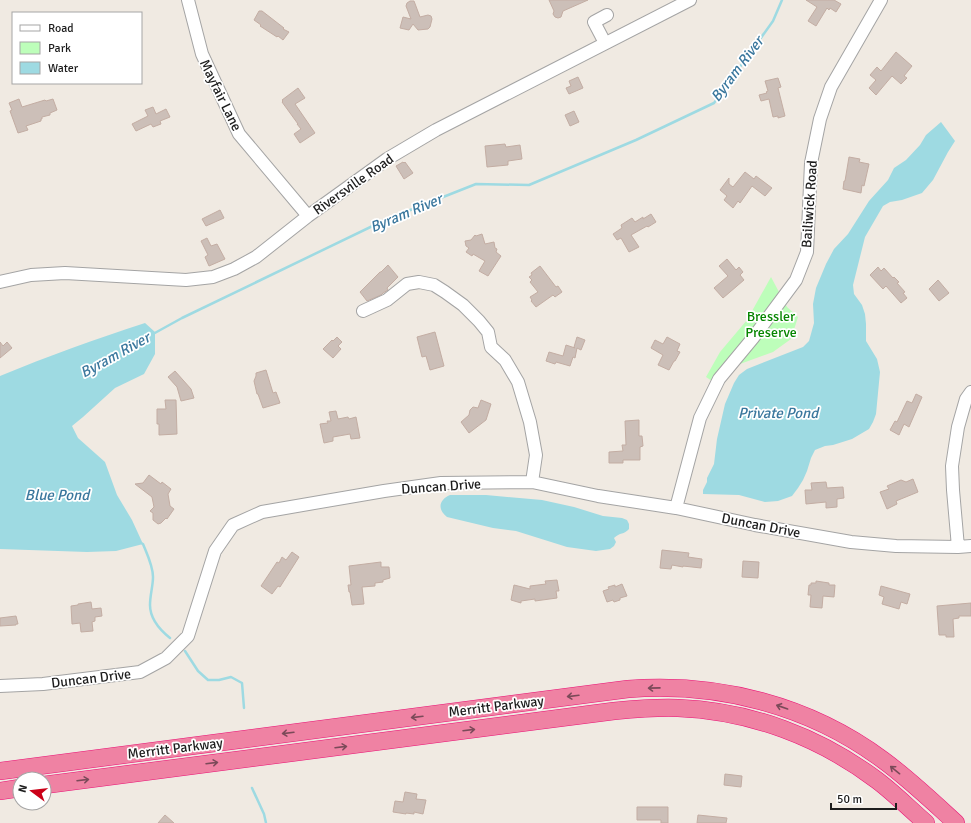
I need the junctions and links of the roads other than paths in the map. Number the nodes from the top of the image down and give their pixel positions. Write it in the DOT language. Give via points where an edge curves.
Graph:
graph roads {
  1 [pos="188,0"];
  2 [pos="690,0"];
  3 [pos="881,0"];
  4 [pos="607,15"];
  5 [pos="605,44"];
  6 [pos="308,216"];
  7 [pos="0,282"];
  8 [pos="363,311"];
  9 [pos="971,392"];
  10 [pos="532,482"];
  11 [pos="676,508"];
  12 [pos="971,546"];
  13 [pos="958,547"];
  14 [pos="0,686"];
  15 [pos="0,771"];
  16 [pos="52,784"];
  17 [pos="12,789"];
  18 [pos="0,791"];
  19 [pos="926,823"];
  20 [pos="956,823"];
  1 -- 6 [label="street, Mayfair Lane" via="202,54 239,134"];
  2 -- 5 [label="street, Riversville Road"];
  3 -- 11 [label="street, Bailiwick Road" via="831,87 820,119 811,163 807,252 796,280 719,379 700,418"];
  4 -- 5 [label="street" via="594,22"];
  5 -- 6 [label="street, Riversville Road" via="436,130 387,159"];
  6 -- 7 [label="street, Riversville Road" via="256,257 213,277 186,280 65,273 31,275"];
  8 -- 10 [label="street" via="387,300 407,284 419,282 434,285 463,305 480,321 488,332 491,347 505,360 518,382 530,422 536,455"];
  9 -- 13 [label="street" via="966,399 958,427 952,466"];
  10 -- 11 [label="street, Duncan Drive" via="598,496"];
  10 -- 14 [label="street, Duncan Drive" via="441,483 262,512 233,525 215,551 188,636 166,658 140,672 43,684"];
  11 -- 13 [label="street, Duncan Drive" via="851,542"];
  12 -- 13 [label="street, Duncan Drive"];
  20 -- 15 [label="highway, Merritt Parkway, one-way" via="883,760 828,726 799,713 754,699 723,692 675,688 644,688"];
  16 -- 19 [label="highway, Merritt Parkway, one-way" via="614,711 677,708 716,711 754,719 813,741 873,777"];
  17 -- 18 [label="highway"];
}
